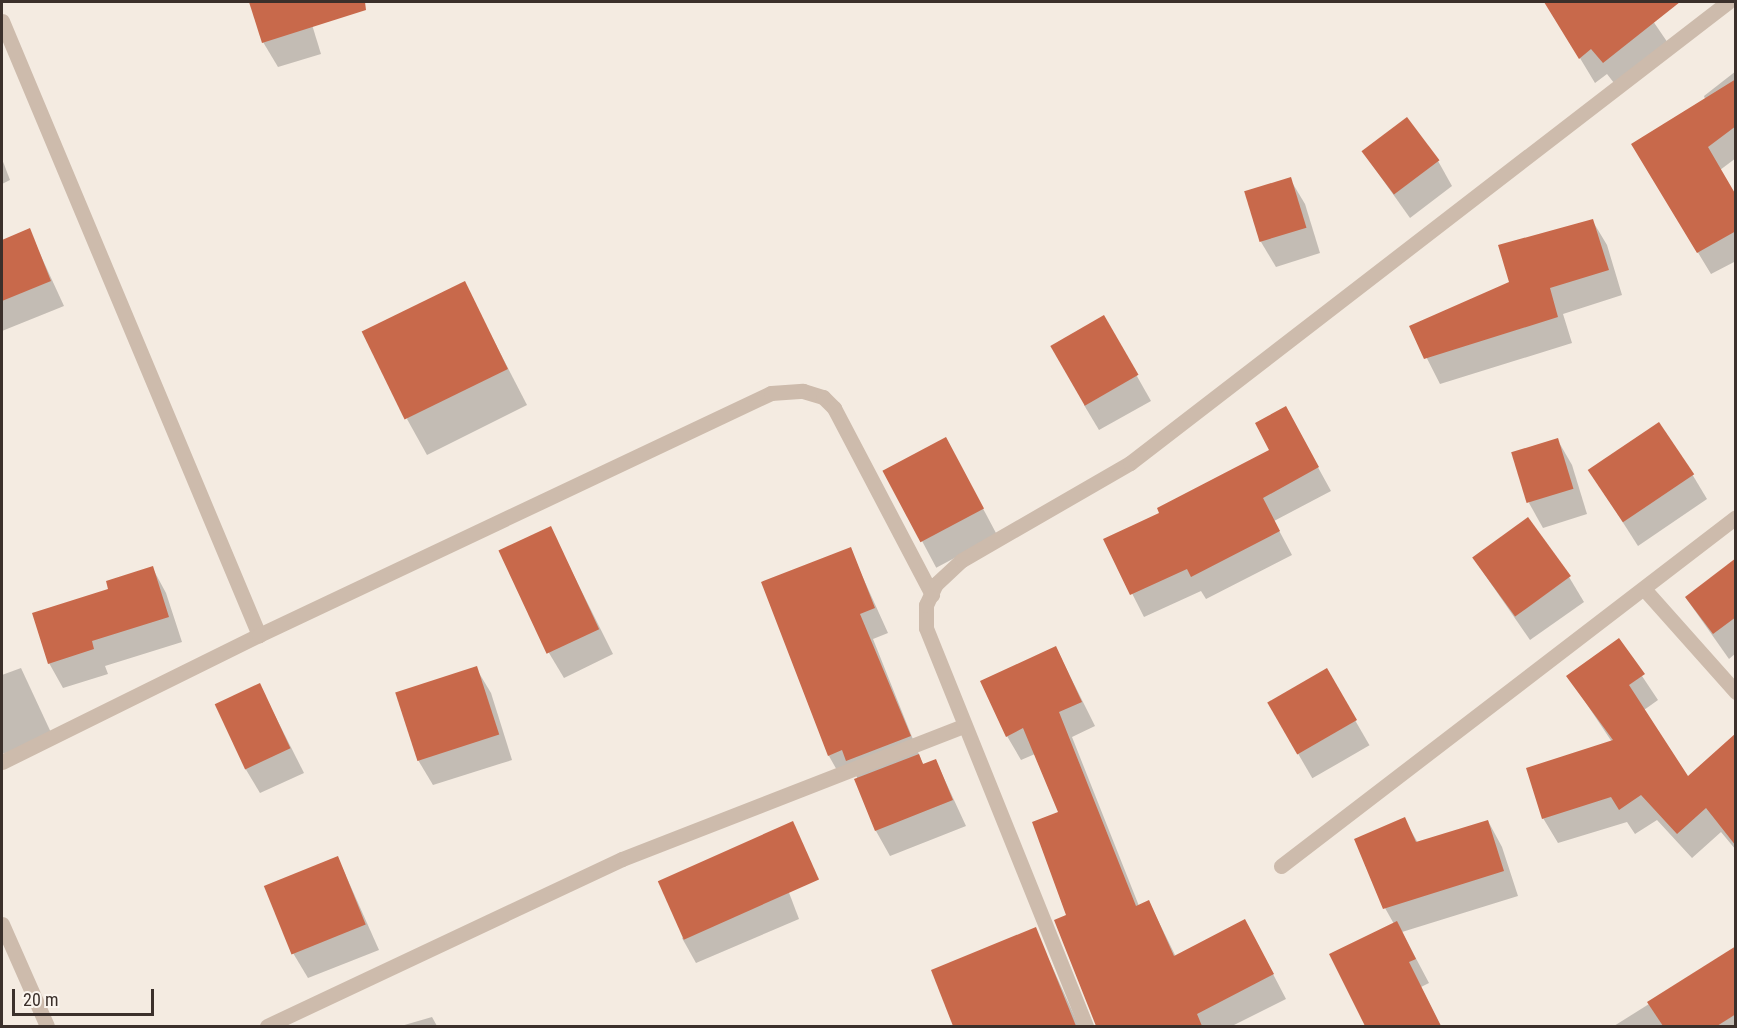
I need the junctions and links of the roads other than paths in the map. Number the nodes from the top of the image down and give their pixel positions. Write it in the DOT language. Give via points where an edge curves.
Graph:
graph roads {
  1 [pos="1728,2"];
  2 [pos="2,21"];
  3 [pos="1736,517"];
  4 [pos="1646,590"];
  5 [pos="932,595"];
  6 [pos="259,635"];
  7 [pos="1736,692"];
  8 [pos="964,726"];
  9 [pos="2,762"];
  10 [pos="1281,866"];
  11 [pos="2,924"];
  12 [pos="47,1026"];
  13 [pos="267,1026"];
  14 [pos="1086,1026"];
  1 -- 5 [label="street" via="1130,464 962,560 936,584"];
  2 -- 6 [label="street"];
  3 -- 4 [label="street"];
  4 -- 7 [label="street"];
  4 -- 10 [label="street"];
  5 -- 6 [label="street" via="834,408 823,397 803,390 771,393"];
  5 -- 8 [label="street" via="926,605 926,628"];
  6 -- 9 [label="street"];
  8 -- 13 [label="street" via="622,858"];
  8 -- 14 [label="street"];
  11 -- 12 [label="street"];
}
